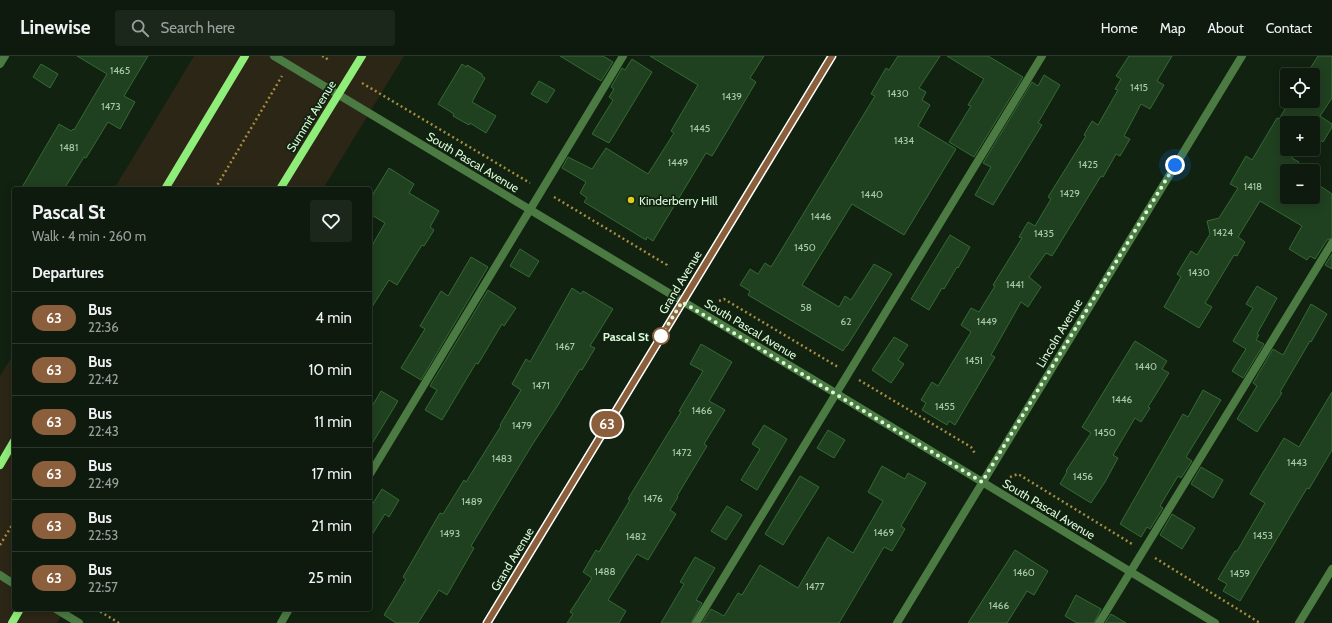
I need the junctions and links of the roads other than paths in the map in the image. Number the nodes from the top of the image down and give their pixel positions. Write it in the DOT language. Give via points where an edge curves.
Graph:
graph roads {
  1 [pos="5,56"];
  2 [pos="245,56"];
  3 [pos="274,56"];
  4 [pos="362,56"];
  5 [pos="623,56"];
  6 [pos="832,56"];
  7 [pos="1042,56"];
  8 [pos="1242,56"];
  9 [pos="0,64"];
  10 [pos="339,95"];
  11 [pos="167,187"];
  12 [pos="281,187"];
  13 [pos="529,209"];
  14 [pos="1332,243"];
  15 [pos="682,302"];
  16 [pos="837,394"];
  17 [pos="12,444"];
  18 [pos="0,465"];
  19 [pos="372,471"];
  20 [pos="982,482"];
  21 [pos="1332,569"];
  22 [pos="1130,572"];
  23 [pos="0,575"];
  24 [pos="12,583"];
  25 [pos="19,611"];
  26 [pos="59,611"];
  27 [pos="288,611"];
  28 [pos="12,623"];
  29 [pos="79,623"];
  30 [pos="281,623"];
  31 [pos="487,623"];
  32 [pos="696,623"];
  33 [pos="897,623"];
  34 [pos="1099,623"];
  35 [pos="1215,623"];
  36 [pos="1299,623"];
  1 -- 9 [label="street"];
  2 -- 11 [label="main road"];
  3 -- 10 [label="street, South Pascal Avenue"];
  4 -- 10 [label="main road, Summit Avenue"];
  5 -- 13 [label="street"];
  6 -- 15 [label="main road, Grand Avenue"];
  7 -- 16 [label="street"];
  8 -- 20 [label="street, Lincoln Avenue"];
  10 -- 12 [label="main road, Summit Avenue"];
  10 -- 13 [label="street, South Pascal Avenue"];
  13 -- 15 [label="street, South Pascal Avenue"];
  13 -- 19 [label="street"];
  14 -- 22 [label="street"];
  15 -- 16 [label="street, South Pascal Avenue"];
  15 -- 31 [label="main road, Grand Avenue"];
  16 -- 20 [label="street, South Pascal Avenue"];
  16 -- 32 [label="street"];
  17 -- 18 [label="main road"];
  20 -- 22 [label="street, South Pascal Avenue"];
  20 -- 33 [label="street, Lincoln Avenue"];
  21 -- 36 [label="street"];
  22 -- 34 [label="street"];
  22 -- 35 [label="street, South Pascal Avenue"];
  23 -- 24 [label="street"];
  25 -- 28 [label="main road"];
  26 -- 29 [label="street"];
  27 -- 30 [label="street"];
}
